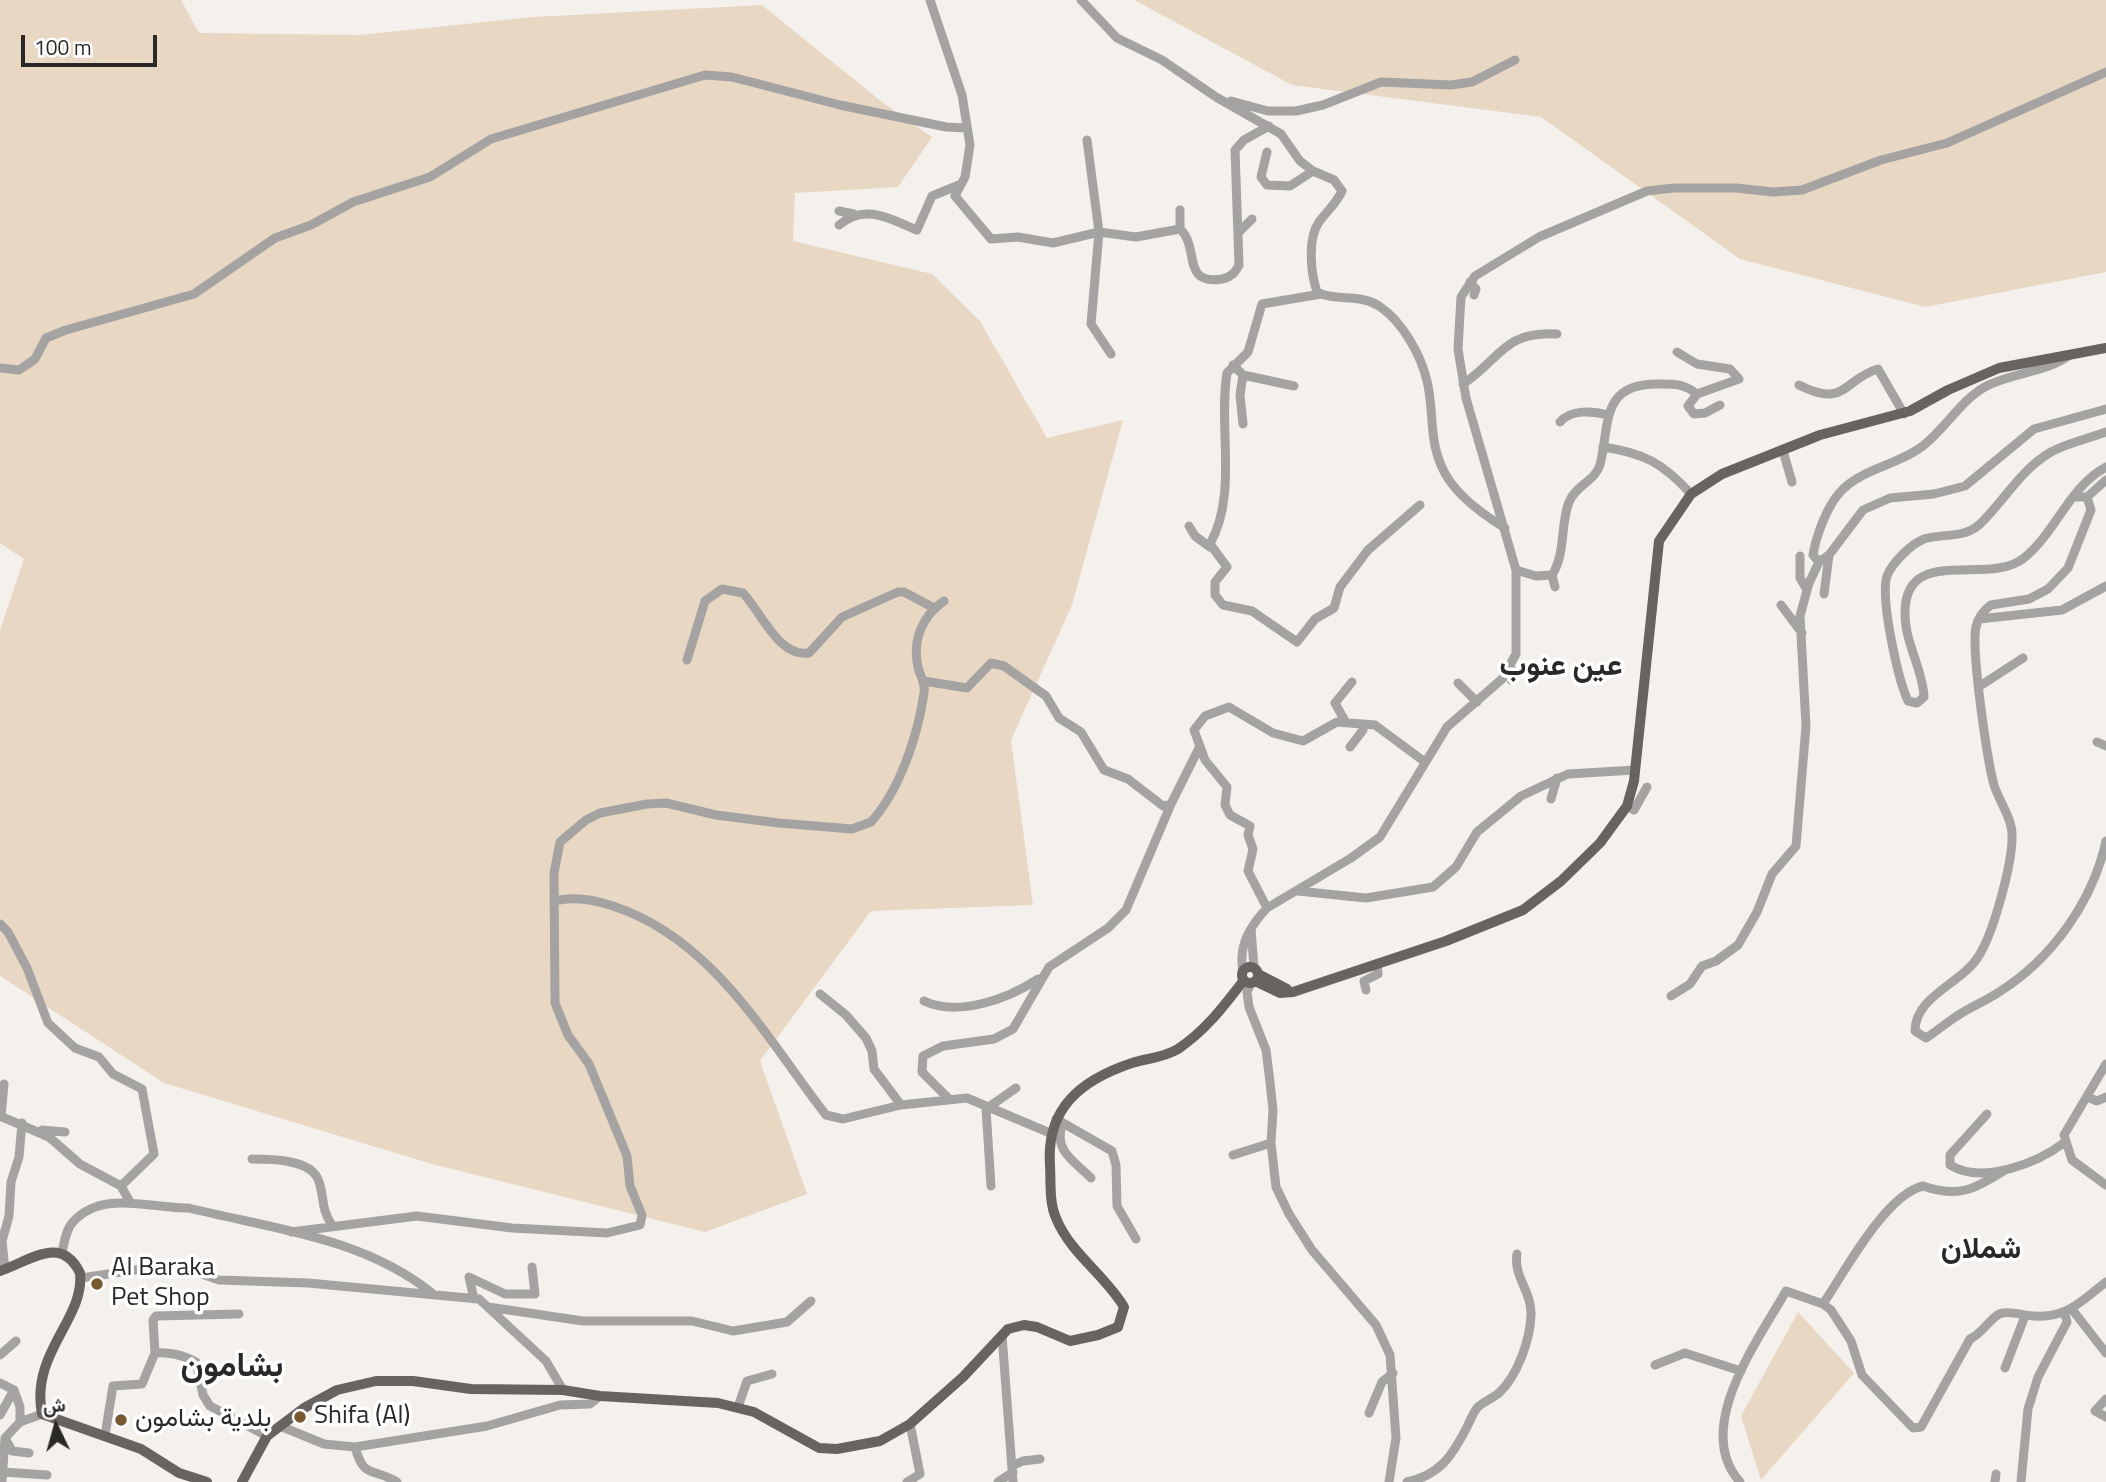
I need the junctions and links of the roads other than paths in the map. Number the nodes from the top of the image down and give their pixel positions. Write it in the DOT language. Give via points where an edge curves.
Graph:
graph roads {
  1 [pos="930,0"];
  2 [pos="1081,0"];
  3 [pos="1515,60"];
  4 [pos="2106,72"];
  5 [pos="1216,97"];
  6 [pos="1269,126"];
  7 [pos="966,128"];
  8 [pos="1087,140"];
  9 [pos="1267,152"];
  10 [pos="1313,172"];
  11 [pos="961,184"];
  12 [pos="1180,210"];
  13 [pos="839,211"];
  14 [pos="855,214"];
  15 [pos="1252,219"];
  16 [pos="839,225"];
  17 [pos="1180,229"];
  18 [pos="1098,232"];
  19 [pos="1238,233"];
  20 [pos="1470,282"];
  21 [pos="1321,294"];
  22 [pos="1474,295"];
  23 [pos="1557,334"];
  24 [pos="2106,348"];
  25 [pos="1677,352"];
  26 [pos="2075,352"];
  27 [pos="1111,354"];
  28 [pos="1233,365"];
  29 [pos="0,368"];
  30 [pos="1243,375"];
  31 [pos="1464,384"];
  32 [pos="1799,385"];
  33 [pos="1294,386"];
  34 [pos="1697,394"];
  35 [pos="1720,405"];
  36 [pos="2106,409"];
  37 [pos="1904,414"];
  38 [pos="1608,415"];
  39 [pos="1560,422"];
  40 [pos="1242,424"];
  41 [pos="2106,432"];
  42 [pos="1603,447"];
  43 [pos="1783,451"];
  44 [pos="2106,467"];
  45 [pos="2106,480"];
  46 [pos="1793,482"];
  47 [pos="1691,494"];
  48 [pos="2075,497"];
  49 [pos="2087,497"];
  50 [pos="1420,505"];
  51 [pos="1189,526"];
  52 [pos="1505,528"];
  53 [pos="1210,547"];
  54 [pos="1829,555"];
  55 [pos="1800,556"];
  56 [pos="1819,562"];
  57 [pos="1516,570"];
  58 [pos="1552,575"];
  59 [pos="2106,586"];
  60 [pos="1555,587"];
  61 [pos="1807,590"];
  62 [pos="1824,594"];
  63 [pos="944,601"];
  64 [pos="1781,605"];
  65 [pos="934,608"];
  66 [pos="1979,619"];
  67 [pos="1802,635"];
  68 [pos="2023,658"];
  69 [pos="687,660"];
  70 [pos="1510,667"];
  71 [pos="1511,680"];
  72 [pos="924,681"];
  73 [pos="1352,682"];
  74 [pos="1458,683"];
  75 [pos="1980,686"];
  76 [pos="1477,702"];
  77 [pos="1345,721"];
  78 [pos="1363,725"];
  79 [pos="1200,746"];
  80 [pos="1350,747"];
  81 [pos="1425,762"];
  82 [pos="1635,770"];
  83 [pos="1558,778"];
  84 [pos="1647,787"];
  85 [pos="1551,799"];
  86 [pos="1171,804"];
  87 [pos="1627,806"];
  88 [pos="2106,841"];
  89 [pos="1298,891"];
  90 [pos="555,901"];
  91 [pos="1267,908"];
  92 [pos="0,924"];
  93 [pos="1377,964"];
  94 [pos="1042,976"];
  95 [pos="1251,976"];
  96 [pos="1366,990"];
  97 [pos="820,994"];
  98 [pos="1671,996"];
  99 [pos="923,1001"];
  100 [pos="2106,1064"];
  101 [pos="4,1084"];
  102 [pos="1016,1088"];
  103 [pos="2087,1097"];
  104 [pos="2106,1097"];
  105 [pos="948,1098"];
  106 [pos="901,1105"];
  107 [pos="989,1105"];
  108 [pos="1987,1114"];
  109 [pos="1,1117"];
  110 [pos="1059,1121"];
  111 [pos="22,1124"];
  112 [pos="33,1129"];
  113 [pos="65,1132"];
  114 [pos="1051,1133"];
  115 [pos="2065,1142"];
  116 [pos="1271,1143"];
  117 [pos="2049,1154"];
  118 [pos="1233,1155"];
  119 [pos="2070,1157"];
  120 [pos="252,1159"];
  121 [pos="2005,1170"];
  122 [pos="1091,1178"];
  123 [pos="2106,1185"];
  124 [pos="121,1186"];
  125 [pos="991,1186"];
  126 [pos="130,1202"];
  127 [pos="332,1225"];
  128 [pos="291,1232"];
  129 [pos="1,1239"];
  130 [pos="1136,1239"];
  131 [pos="62,1252"];
  132 [pos="1517,1254"];
  133 [pos="532,1267"];
  134 [pos="2,1270"];
  135 [pos="81,1278"];
  136 [pos="2106,1282"];
  137 [pos="432,1293"];
  138 [pos="474,1299"];
  139 [pos="811,1301"];
  140 [pos="1824,1304"];
  141 [pos="488,1307"];
  142 [pos="2068,1311"];
  143 [pos="239,1314"];
  144 [pos="2025,1316"];
  145 [pos="1002,1335"];
  146 [pos="16,1341"];
  147 [pos="155,1353"];
  148 [pos="2106,1353"];
  149 [pos="0,1355"];
  150 [pos="1655,1365"];
  151 [pos="2004,1368"];
  152 [pos="1741,1371"];
  153 [pos="1393,1373"];
  154 [pos="772,1374"];
  155 [pos="0,1383"];
  156 [pos="14,1390"];
  157 [pos="563,1390"];
  158 [pos="600,1396"];
  159 [pos="2106,1399"];
  160 [pos="738,1407"];
  161 [pos="1369,1413"];
  162 [pos="43,1414"];
  163 [pos="0,1415"];
  164 [pos="2106,1417"];
  165 [pos="20,1422"];
  166 [pos="910,1424"];
  167 [pos="280,1426"];
  168 [pos="106,1435"];
  169 [pos="267,1436"];
  170 [pos="2,1444"];
  171 [pos="355,1447"];
  172 [pos="29,1453"];
  173 [pos="1040,1459"];
  174 [pos="1391,1469"];
  175 [pos="1012,1473"];
  176 [pos="47,1475"];
  177 [pos="2,1477"];
  178 [pos="178,1478"];
  179 [pos="207,1482"];
  180 [pos="242,1482"];
  181 [pos="397,1482"];
  182 [pos="907,1482"];
  183 [pos="998,1482"];
  184 [pos="1379,1482"];
  185 [pos="1389,1482"];
  186 [pos="1406,1482"];
  187 [pos="1740,1482"];
  188 [pos="2021,1482"];
  1 -- 7 [label="street" via="962,95"];
  2 -- 5 [label="street" via="1117,38 1162,60"];
  3 -- 5 [label="street" via="1472,82 1381,82 1323,106 1296,111 1268,111"];
  4 -- 20 [label="street" via="1996,124 1802,190 1647,191 1539,237 1487,266"];
  5 -- 6 [label="street"];
  6 -- 10 [label="street" via="1286,138"];
  6 -- 19 [label="street" via="1235,149"];
  7 -- 11 [label="street" via="970,162"];
  7 -- 29 [label="street" via="705,75 491,139 430,177 352,202 275,238 194,294 66,330 46,338 36,359 19,370"];
  8 -- 18 [label="street"];
  9 -- 10 [label="street" via="1261,177 1267,185 1290,186"];
  10 -- 21 [label="street" via="1334,180 1342,191 1313,237 1316,288"];
  11 -- 14 [label="street" via="932,196 917,230 879,215"];
  11 -- 18 [label="street" via="957,200 991,239 1018,237 1053,243"];
  12 -- 17 [label="street"];
  13 -- 14 [label="street"];
  14 -- 16 [label="street"];
  15 -- 19 [label="street"];
  17 -- 18 [label="street" via="1136,237"];
  17 -- 19 [label="street" via="1187,236 1196,271 1207,280 1235,273"];
  18 -- 27 [label="street" via="1091,324"];
  20 -- 22 [label="street" via="1476,289"];
  20 -- 31 [label="street" via="1461,297 1457,323"];
  21 -- 28 [label="street" via="1262,304 1248,352"];
  21 -- 52 [label="street" via="1366,299 1394,320 1414,348 1427,381 1441,467 1455,486"];
  23 -- 31 [label="street" via="1511,340"];
  24 -- 26 [label="main road"];
  25 -- 34 [label="street" via="1697,364 1730,369 1742,381"];
  26 -- 37 [label="main road" via="1999,368"];
  26 -- 56 [label="street" via="2057,365 1989,384 1924,445 1841,491 1815,544 1813,555"];
  28 -- 30 [label="street"];
  28 -- 53 [label="street" via="1225,386 1224,496"];
  30 -- 33 [label="street"];
  30 -- 40 [label="street"];
  31 -- 52 [label="street"];
  32 -- 37 [label="street" via="1818,394 1843,392 1878,369"];
  34 -- 35 [label="street" via="1688,406 1694,414"];
  34 -- 38 [label="street" via="1685,384 1637,384 1619,395"];
  36 -- 54 [label="street" via="2034,429 1965,486 1934,495 1890,498 1863,510"];
  37 -- 43 [label="main road" via="1844,428"];
  38 -- 39 [label="street" via="1588,410"];
  38 -- 42 [label="street"];
  41 -- 48 [label="street" via="2048,454 1980,524 1959,535 1923,540 1893,566 1885,594 1908,701 1917,703 1924,697 1905,625 1905,604 1912,586 1938,569 1990,570 2021,560"];
  42 -- 47 [label="street" via="1633,452 1665,467"];
  42 -- 58 [label="street" via="1597,472 1570,500"];
  43 -- 46 [label="street"];
  43 -- 47 [label="main road" via="1722,474"];
  44 -- 48 [label="street"];
  45 -- 49 [label="street"];
  47 -- 82 [label="main road" via="1659,541"];
  48 -- 49 [label="street"];
  49 -- 66 [label="street" via="2091,510 2068,568 2039,595 1998,602"];
  50 -- 53 [label="street" via="1368,550 1340,587 1334,608 1315,619 1297,642 1252,611 1218,600 1215,582 1227,564"];
  51 -- 53 [label="street"];
  52 -- 57 [label="street"];
  54 -- 56 [label="street"];
  54 -- 62 [label="street"];
  55 -- 61 [label="street" via="1800,578"];
  56 -- 61 [label="street"];
  57 -- 58 [label="street"];
  57 -- 70 [label="street" via="1518,639"];
  58 -- 60 [label="street"];
  59 -- 66 [label="street" via="2062,610"];
  61 -- 67 [label="street" via="1800,615"];
  63 -- 65 [label="street"];
  64 -- 67 [label="street"];
  65 -- 69 [label="street" via="898,592 842,618 809,653 802,654 785,647 743,593 722,589 705,601"];
  65 -- 72 [label="street" via="921,626 917,645 918,670"];
  66 -- 75 [label="street" via="1975,659"];
  67 -- 98 [label="street" via="1806,726 1796,846 1772,874 1738,945 1702,966 1690,984"];
  68 -- 75 [label="street"];
  70 -- 71 [label="street" via="1514,672"];
  70 -- 76 [label="street"];
  72 -- 86 [label="street" via="967,688 991,663 1004,666 1046,696 1059,718 1081,732 1104,770 1128,779 1163,806"];
  72 -- 90 [label="street" via="900,774 871,822 852,829 744,819 666,803 620,807 586,820 560,842"];
  73 -- 77 [label="street" via="1335,703"];
  74 -- 76 [label="street"];
  75 -- 88 [label="street" via="1994,784 2013,834 2007,876 1979,957 1926,1003 1915,1020 1920,1037 1926,1038 2002,991 2042,955 2089,894"];
  76 -- 81 [label="street" via="1447,727"];
  77 -- 78 [label="street"];
  77 -- 79 [label="street" via="1303,741 1273,733 1228,707 1199,722 1194,730"];
  78 -- 80 [label="street"];
  78 -- 81 [label="street" via="1374,725"];
  79 -- 86 [label="street"];
  79 -- 91 [label="street" via="1205,760 1227,786 1224,805 1230,815 1250,826 1253,849 1248,871"];
  81 -- 89 [label="street" via="1380,836"];
  82 -- 83 [label="street"];
  82 -- 87 [label="main road"];
  83 -- 85 [label="street"];
  83 -- 89 [label="street" via="1521,796 1493,817 1470,841 1455,867 1433,887 1366,898"];
  84 -- 87 [label="street" via="1634,810"];
  86 -- 94 [label="street" via="1126,910"];
  87 -- 93 [label="main road" via="1600,843 1522,911"];
  89 -- 91 [label="street"];
  90 -- 106 [label="street" via="598,901 674,935 747,1007 826,1115 843,1119"];
  90 -- 127 [label="street" via="555,1003 568,1035 589,1064 627,1156 632,1192 642,1215 640,1225 596,1233 417,1216"];
  91 -- 95 [label="street" via="1251,927"];
  92 -- 124 [label="street" via="27,968 48,1023 75,1048 99,1057 113,1074 142,1089 154,1154"];
  93 -- 95 [label="main road" via="1293,992 1280,993"];
  93 -- 96 [label="street" via="1378,974 1364,981"];
  94 -- 99 [label="street" via="1020,990 984,1002 940,1009"];
  94 -- 105 [label="street" via="1021,1019 1007,1033 954,1043 923,1056 922,1072"];
  95 -- 110 [label="main road" via="1197,1035 1162,1057 1135,1062 1086,1086 1061,1109"];
  95 -- 116 [label="street" via="1249,1007 1265,1050 1270,1082"];
  97 -- 106 [label="street" via="866,1038 874,1069"];
  100 -- 103 [label="street"];
  101 -- 109 [label="street"];
  102 -- 107 [label="street"];
  103 -- 104 [label="street" via="2097,1101"];
  103 -- 115 [label="street" via="2066,1128"];
  105 -- 106 [label="street"];
  105 -- 107 [label="street"];
  107 -- 114 [label="street"];
  107 -- 125 [label="street"];
  108 -- 121 [label="street" via="1948,1161 1962,1170"];
  109 -- 111 [label="street"];
  110 -- 114 [label="main road"];
  110 -- 122 [label="street" via="1059,1142 1079,1170"];
  110 -- 130 [label="street" via="1112,1151 1117,1206"];
  111 -- 112 [label="street"];
  111 -- 129 [label="street" via="9,1216"];
  112 -- 113 [label="street"];
  112 -- 124 [label="street" via="80,1164"];
  114 -- 145 [label="main road" via="1056,1219 1118,1296 1124,1318 1118,1327 1085,1339 1070,1341 1024,1325"];
  115 -- 117 [label="street"];
  115 -- 119 [label="street"];
  116 -- 118 [label="street"];
  116 -- 153 [label="street" via="1273,1174 1289,1214 1324,1267 1383,1336"];
  117 -- 119 [label="street"];
  117 -- 121 [label="street"];
  119 -- 123 [label="street"];
  120 -- 127 [label="street" via="277,1160 311,1170 318,1178 323,1212"];
  121 -- 140 [label="street" via="1984,1183 1948,1194 1923,1186 1911,1191 1877,1224"];
  124 -- 126 [label="street"];
  126 -- 128 [label="street" via="189,1208"];
  126 -- 131 [label="street" via="97,1207 72,1222"];
  127 -- 128 [label="street"];
  128 -- 137 [label="street" via="366,1252"];
  129 -- 134 [label="street"];
  131 -- 134 [label="main road" via="32,1257"];
  131 -- 135 [label="main road" via="76,1263"];
  132 -- 186 [label="street" via="1515,1265 1530,1300 1531,1316 1513,1373 1499,1393 1477,1408 1432,1475"];
  133 -- 138 [label="street" via="535,1294 505,1294 469,1277"];
  135 -- 137 [label="street" via="162,1266 219,1280"];
  135 -- 162 [label="main road" via="43,1370 39,1386"];
  136 -- 142 [label="street"];
  137 -- 138 [label="street"];
  138 -- 141 [label="street"];
  139 -- 141 [label="street" via="787,1322 733,1331 692,1321 583,1321"];
  140 -- 144 [label="street" via="1846,1332 1862,1375 1913,1428 1927,1419 1970,1339 1983,1333 2001,1313"];
  140 -- 152 [label="street" via="1786,1291"];
  141 -- 157 [label="street" via="546,1361"];
  142 -- 144 [label="street"];
  142 -- 148 [label="street"];
  142 -- 188 [label="street" via="2028,1409"];
  143 -- 147 [label="street" via="156,1317"];
  144 -- 151 [label="street"];
  145 -- 166 [label="main road"];
  145 -- 175 [label="street"];
  146 -- 149 [label="street"];
  147 -- 168 [label="street" via="142,1384 113,1386"];
  147 -- 169 [label="street" via="177,1354 196,1362 210,1406"];
  150 -- 152 [label="street" via="1685,1353"];
  152 -- 187 [label="street" via="1729,1395 1724,1429 1729,1472"];
  153 -- 161 [label="street" via="1382,1382"];
  153 -- 174 [label="street" via="1396,1438"];
  154 -- 160 [label="street" via="747,1381"];
  155 -- 156 [label="street"];
  156 -- 163 [label="street"];
  156 -- 165 [label="street"];
  157 -- 158 [label="main road"];
  157 -- 167 [label="main road" via="376,1381 320,1397"];
  158 -- 160 [label="main road"];
  158 -- 171 [label="street" via="590,1404 559,1405 487,1426"];
  159 -- 164 [label="street" via="2095,1411"];
  160 -- 166 [label="main road" via="819,1448 837,1450 867,1445"];
  162 -- 165 [label="street"];
  162 -- 168 [label="main road"];
  165 -- 170 [label="street"];
  166 -- 182 [label="street" via="920,1474"];
  167 -- 169 [label="main road"];
  167 -- 171 [label="street" via="324,1444"];
  168 -- 178 [label="main road" via="141,1449"];
  169 -- 180 [label="main road"];
  170 -- 172 [label="street"];
  170 -- 177 [label="street"];
  171 -- 181 [label="street" via="368,1472"];
  173 -- 175 [label="street" via="1023,1461"];
  174 -- 184 [label="street"];
  174 -- 185 [label="street"];
  175 -- 183 [label="street"];
  176 -- 177 [label="street"];
  178 -- 179 [label="main road"];
  185 -- 186 [label="street"];
}
